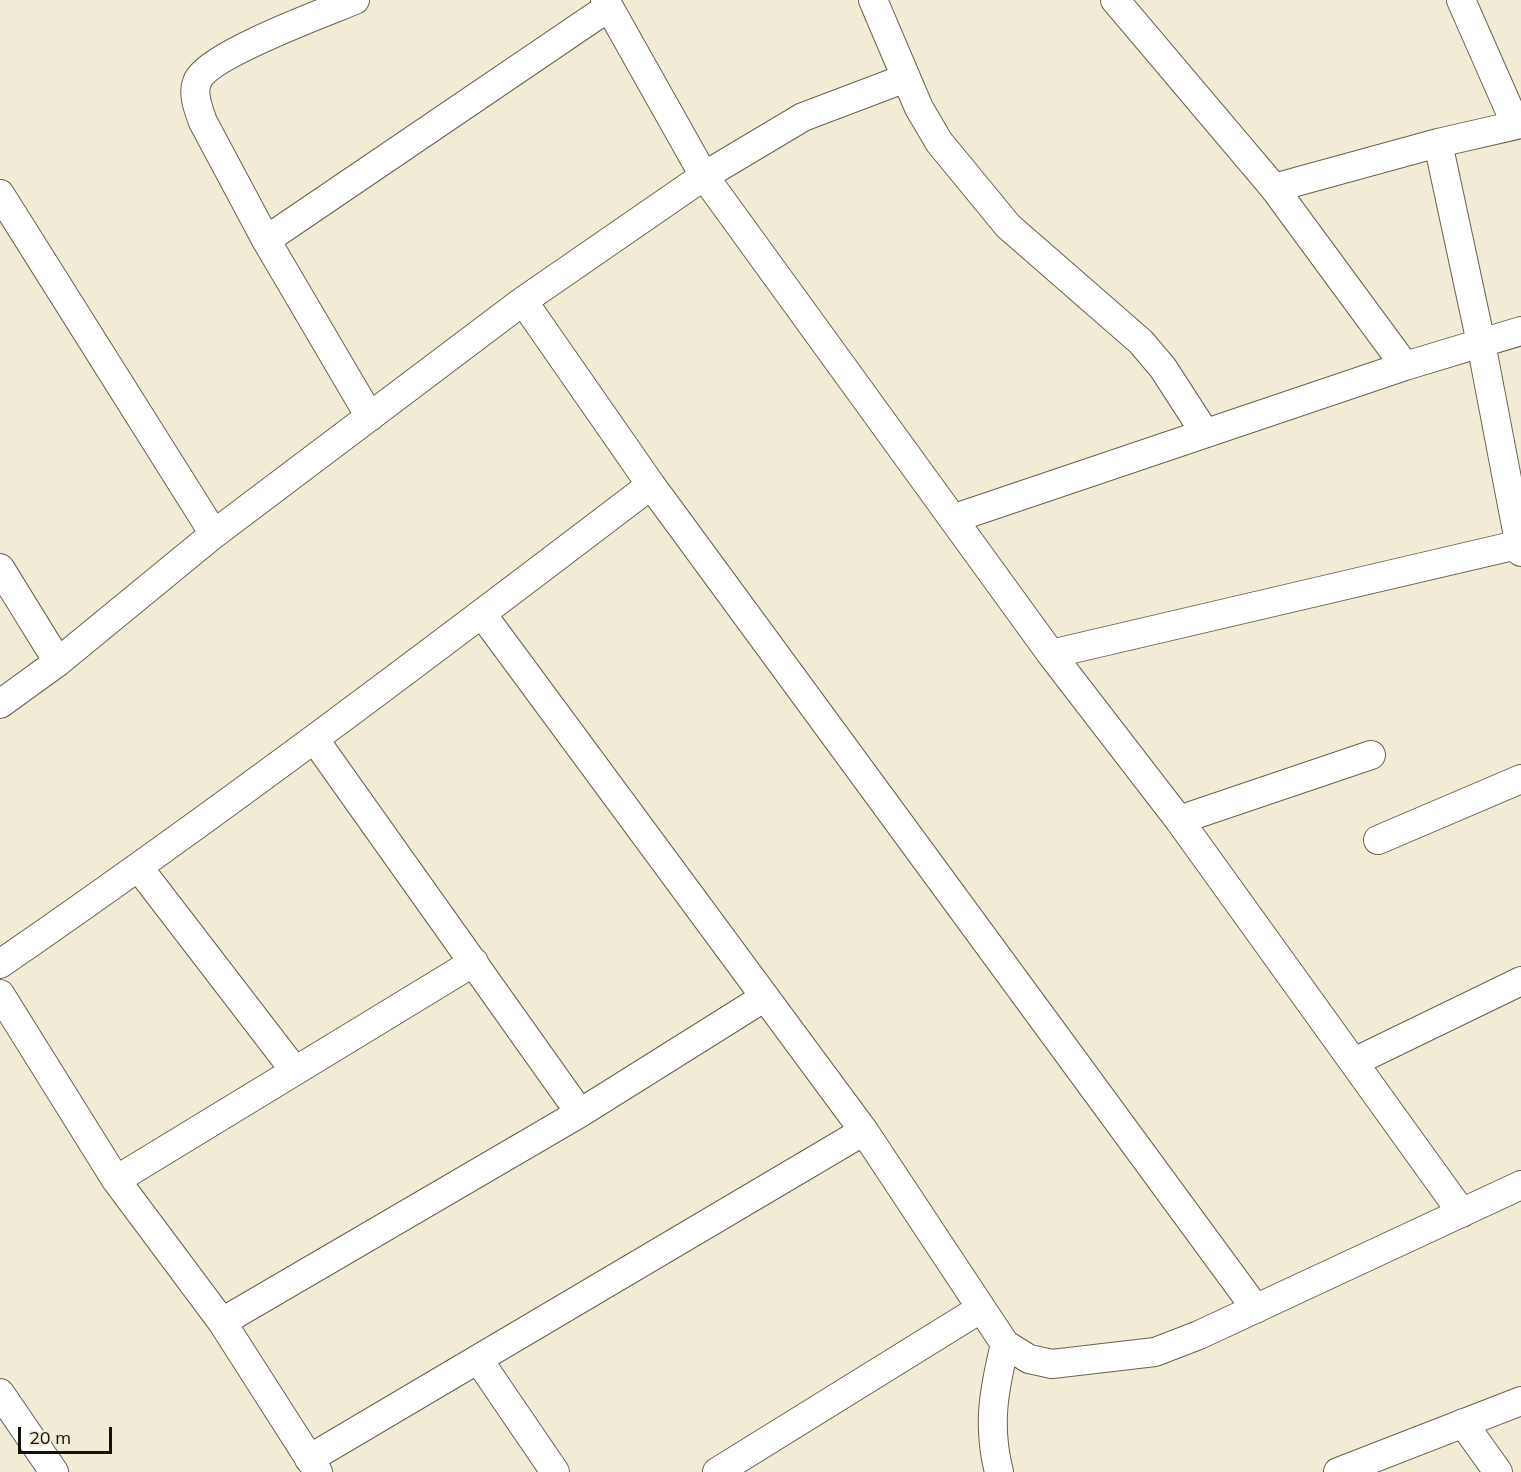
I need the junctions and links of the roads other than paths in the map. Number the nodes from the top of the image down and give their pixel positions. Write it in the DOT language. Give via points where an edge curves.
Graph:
graph roads {
  1 [pos="355,0"];
  2 [pos="873,0"];
  3 [pos="1114,0"];
  4 [pos="1461,0"];
  5 [pos="607,4"];
  6 [pos="906,78"];
  7 [pos="1518,125"];
  8 [pos="1438,143"];
  9 [pos="704,176"];
  10 [pos="1274,188"];
  11 [pos="0,194"];
  12 [pos="266,240"];
  13 [pos="523,301"];
  14 [pos="1521,331"];
  15 [pos="1481,343"];
  16 [pos="1405,366"];
  17 [pos="370,417"];
  18 [pos="1205,433"];
  19 [pos="651,485"];
  20 [pos="955,518"];
  21 [pos="214,534"];
  22 [pos="1520,547"];
  23 [pos="0,568"];
  24 [pos="482,614"];
  25 [pos="1052,654"];
  26 [pos="58,662"];
  27 [pos="0,704"];
  28 [pos="315,740"];
  29 [pos="1371,755"];
  30 [pos="1521,779"];
  31 [pos="1179,819"];
  32 [pos="1378,840"];
  33 [pos="140,868"];
  34 [pos="474,962"];
  35 [pos="0,964"];
  36 [pos="1521,981"];
  37 [pos="0,994"];
  38 [pos="765,997"];
  39 [pos="1354,1062"];
  40 [pos="296,1071"];
  41 [pos="580,1113"];
  42 [pos="864,1131"];
  43 [pos="116,1180"];
  44 [pos="1521,1185"];
  45 [pos="1462,1213"];
  46 [pos="980,1309"];
  47 [pos="1256,1309"];
  48 [pos="222,1322"];
  49 [pos="1005,1344"];
  50 [pos="478,1359"];
  51 [pos="0,1394"];
  52 [pos="1521,1401"];
  53 [pos="1463,1423"];
  54 [pos="313,1465"];
  55 [pos="54,1472"];
  56 [pos="555,1472"];
  57 [pos="717,1472"];
  58 [pos="999,1472"];
  59 [pos="1338,1472"];
  60 [pos="1498,1472"];
  1 -- 12 [label="street" via="283,29 209,66 196,82 196,103 203,122"];
  2 -- 6 [label="street"];
  3 -- 10 [label="street"];
  4 -- 7 [label="street"];
  5 -- 9 [label="street"];
  5 -- 12 [label="street"];
  6 -- 9 [label="street" via="803,117"];
  6 -- 18 [label="street" via="939,142 987,203 1008,226 1142,342"];
  7 -- 8 [label="street"];
  8 -- 10 [label="street"];
  8 -- 15 [label="street"];
  9 -- 13 [label="street"];
  9 -- 20 [label="street"];
  10 -- 16 [label="street"];
  11 -- 21 [label="street"];
  12 -- 17 [label="street"];
  13 -- 17 [label="street"];
  13 -- 19 [label="street"];
  14 -- 15 [label="street"];
  15 -- 16 [label="street"];
  15 -- 22 [label="street"];
  16 -- 18 [label="street"];
  17 -- 21 [label="street"];
  18 -- 20 [label="street"];
  19 -- 24 [label="street"];
  19 -- 47 [label="street"];
  20 -- 25 [label="street"];
  21 -- 26 [label="street"];
  22 -- 25 [label="street"];
  23 -- 26 [label="street"];
  24 -- 28 [label="street"];
  24 -- 38 [label="street"];
  25 -- 31 [label="street"];
  26 -- 27 [label="street"];
  28 -- 33 [label="street"];
  28 -- 34 [label="street"];
  29 -- 31 [label="street"];
  30 -- 32 [label="street"];
  31 -- 39 [label="street"];
  33 -- 35 [label="street"];
  33 -- 40 [label="street"];
  34 -- 40 [label="street"];
  34 -- 41 [label="street"];
  36 -- 39 [label="street"];
  37 -- 43 [label="street"];
  38 -- 41 [label="street"];
  38 -- 42 [label="street"];
  39 -- 45 [label="street"];
  40 -- 43 [label="street"];
  41 -- 48 [label="street"];
  42 -- 46 [label="street"];
  42 -- 50 [label="street"];
  43 -- 48 [label="street"];
  44 -- 45 [label="street"];
  45 -- 47 [label="street"];
  46 -- 49 [label="street"];
  46 -- 57 [label="street"];
  47 -- 49 [label="street" via="1155,1352 1052,1364 1029,1359"];
  48 -- 54 [label="street"];
  49 -- 58 [label="street" via="992,1397 992,1430"];
  50 -- 54 [label="street"];
  50 -- 56 [label="street"];
  51 -- 55 [label="street"];
  52 -- 53 [label="street"];
  53 -- 59 [label="street"];
  53 -- 60 [label="street"];
}
